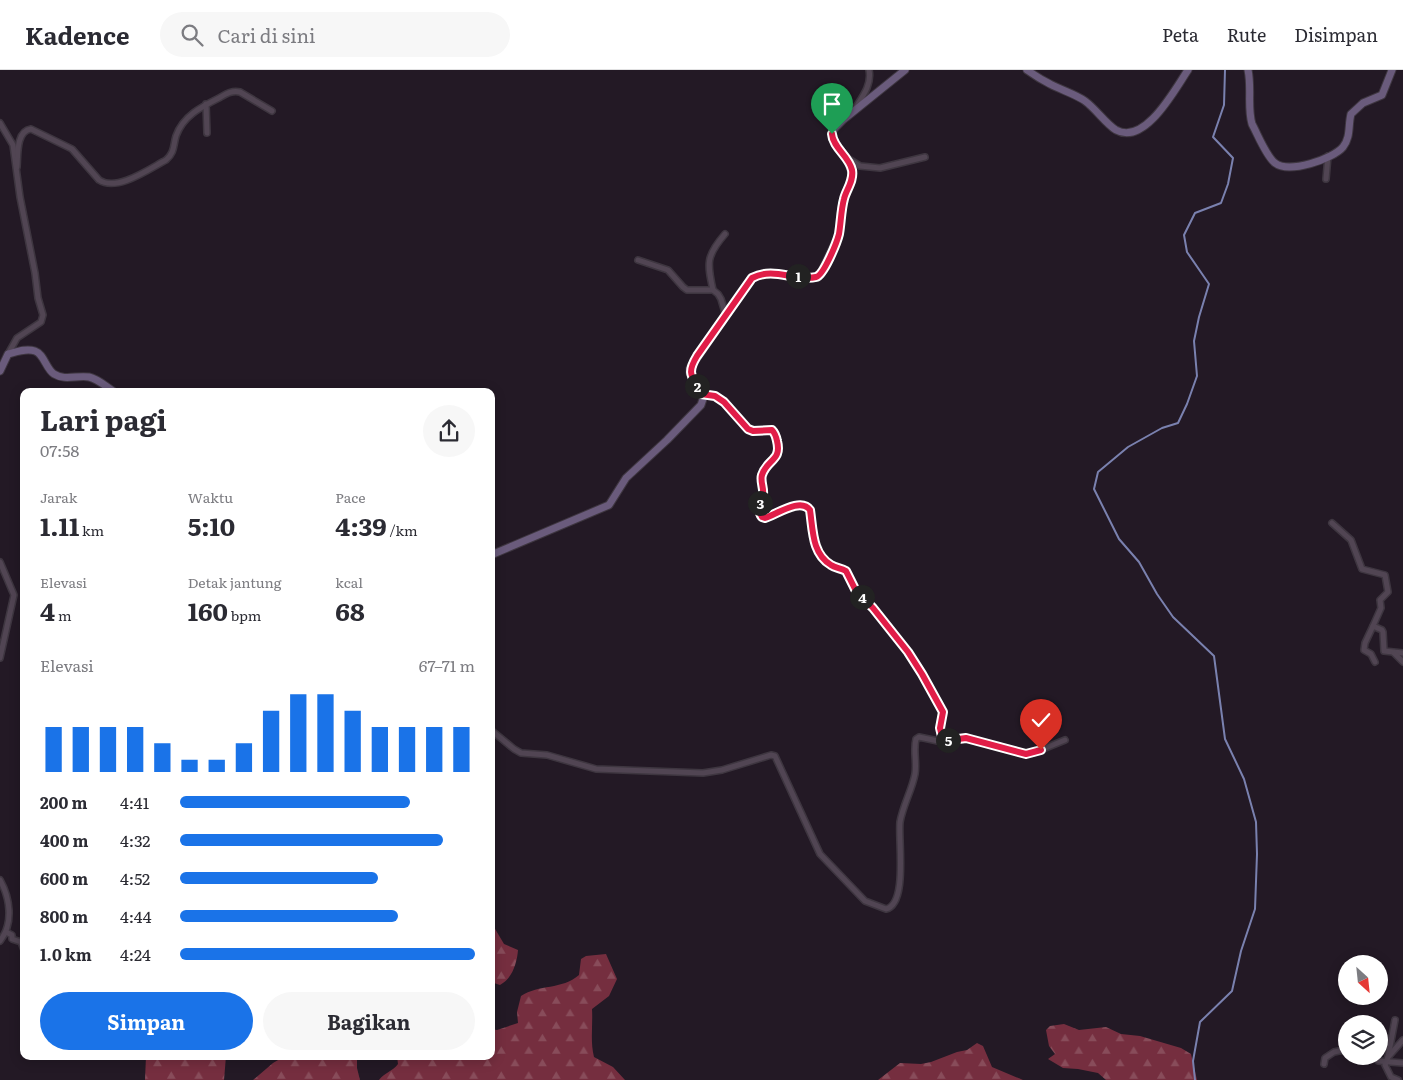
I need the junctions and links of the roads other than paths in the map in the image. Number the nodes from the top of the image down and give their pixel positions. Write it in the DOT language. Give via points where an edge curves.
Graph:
graph roads {
  1 [pos="869,70"];
  2 [pos="905,70"];
  3 [pos="1027,70"];
  4 [pos="1188,70"];
  5 [pos="1248,70"];
  6 [pos="1392,70"];
  7 [pos="206,104"];
  8 [pos="855,110"];
  9 [pos="272,111"];
  10 [pos="0,123"];
  11 [pos="207,133"];
  12 [pos="1328,156"];
  13 [pos="845,157"];
  14 [pos="925,157"];
  15 [pos="17,167"];
  16 [pos="1326,179"];
  17 [pos="725,234"];
  18 [pos="638,260"];
  19 [pos="713,290"];
  20 [pos="726,316"];
  21 [pos="8,354"];
  22 [pos="0,371"];
  23 [pos="108,388"];
  24 [pos="701,394"];
  25 [pos="1332,523"];
  26 [pos="495,553"];
  27 [pos="0,562"];
  28 [pos="1373,626"];
  29 [pos="1394,652"];
  30 [pos="1403,653"];
  31 [pos="0,658"];
  32 [pos="1375,662"];
  33 [pos="1403,662"];
  34 [pos="495,733"];
  35 [pos="1065,740"];
  36 [pos="943,741"];
  37 [pos="0,880"];
  38 [pos="6,932"];
  39 [pos="0,941"];
  40 [pos="20,942"];
  41 [pos="1395,1020"];
  42 [pos="1403,1040"];
  43 [pos="1338,1051"];
  44 [pos="1388,1055"];
  45 [pos="1388,1059"];
  46 [pos="1388,1060"];
  47 [pos="1403,1063"];
  48 [pos="1324,1064"];
  49 [pos="1385,1065"];
  50 [pos="1398,1080"];
  1 -- 8 [label="street" via="869,85"];
  2 -- 8 [label="street"];
  3 -- 4 [label="street" via="1082,99 1114,128 1125,132 1149,124"];
  5 -- 12 [label="street" via="1250,117 1274,162 1297,168"];
  6 -- 12 [label="street" via="1384,93 1354,111 1343,147"];
  7 -- 9 [label="street" via="235,91"];
  7 -- 11 [label="street"];
  7 -- 15 [label="street" via="181,126 175,147 166,160 119,183 103,183 72,148 31,129 20,138"];
  8 -- 13 [label="street" via="832,134"];
  10 -- 15 [label="street" via="13,145"];
  12 -- 16 [label="street"];
  13 -- 14 [label="street" via="860,166 880,168"];
  13 -- 20 [label="street" via="852,169 852,180 843,201 838,237 822,272 815,277 771,273 754,276"];
  15 -- 21 [label="street" via="43,319 17,338"];
  17 -- 19 [label="street" via="710,254 708,265"];
  18 -- 19 [label="street" via="668,270 687,290"];
  19 -- 20 [label="street" via="721,299"];
  20 -- 24 [label="street" via="690,368"];
  21 -- 22 [label="street"];
  21 -- 23 [label="street" via="34,350 50,371 61,378 88,377"];
  24 -- 26 [label="street" via="701,405 626,478 609,505"];
  24 -- 36 [label="street" via="715,396 724,402 748,429 772,430 779,448 762,474 760,514 765,518 796,506 808,506 815,546 821,558 846,571 856,591 908,652 922,674 943,712 940,728"];
  25 -- 28 [label="street" via="1352,540 1362,569 1385,577 1388,592 1380,600 1381,608"];
  27 -- 31 [label="street" via="14,595"];
  28 -- 29 [label="street" via="1383,632 1384,651"];
  28 -- 32 [label="street" via="1364,650 1372,654"];
  29 -- 30 [label="street"];
  29 -- 33 [label="street"];
  34 -- 36 [label="street" via="521,753 547,755 596,769 703,774 775,756 820,854 865,901 886,909 896,901 900,883 900,821 915,774 916,739 923,737"];
  35 -- 36 [label="street" via="1026,754 966,738"];
  37 -- 38 [label="street" via="9,904"];
  38 -- 39 [label="street"];
  38 -- 40 [label="street"];
  41 -- 44 [label="street"];
  42 -- 45 [label="street"];
  43 -- 48 [label="street" via="1325,1058"];
  46 -- 47 [label="street"];
  49 -- 50 [label="street" via="1391,1077"];
}
